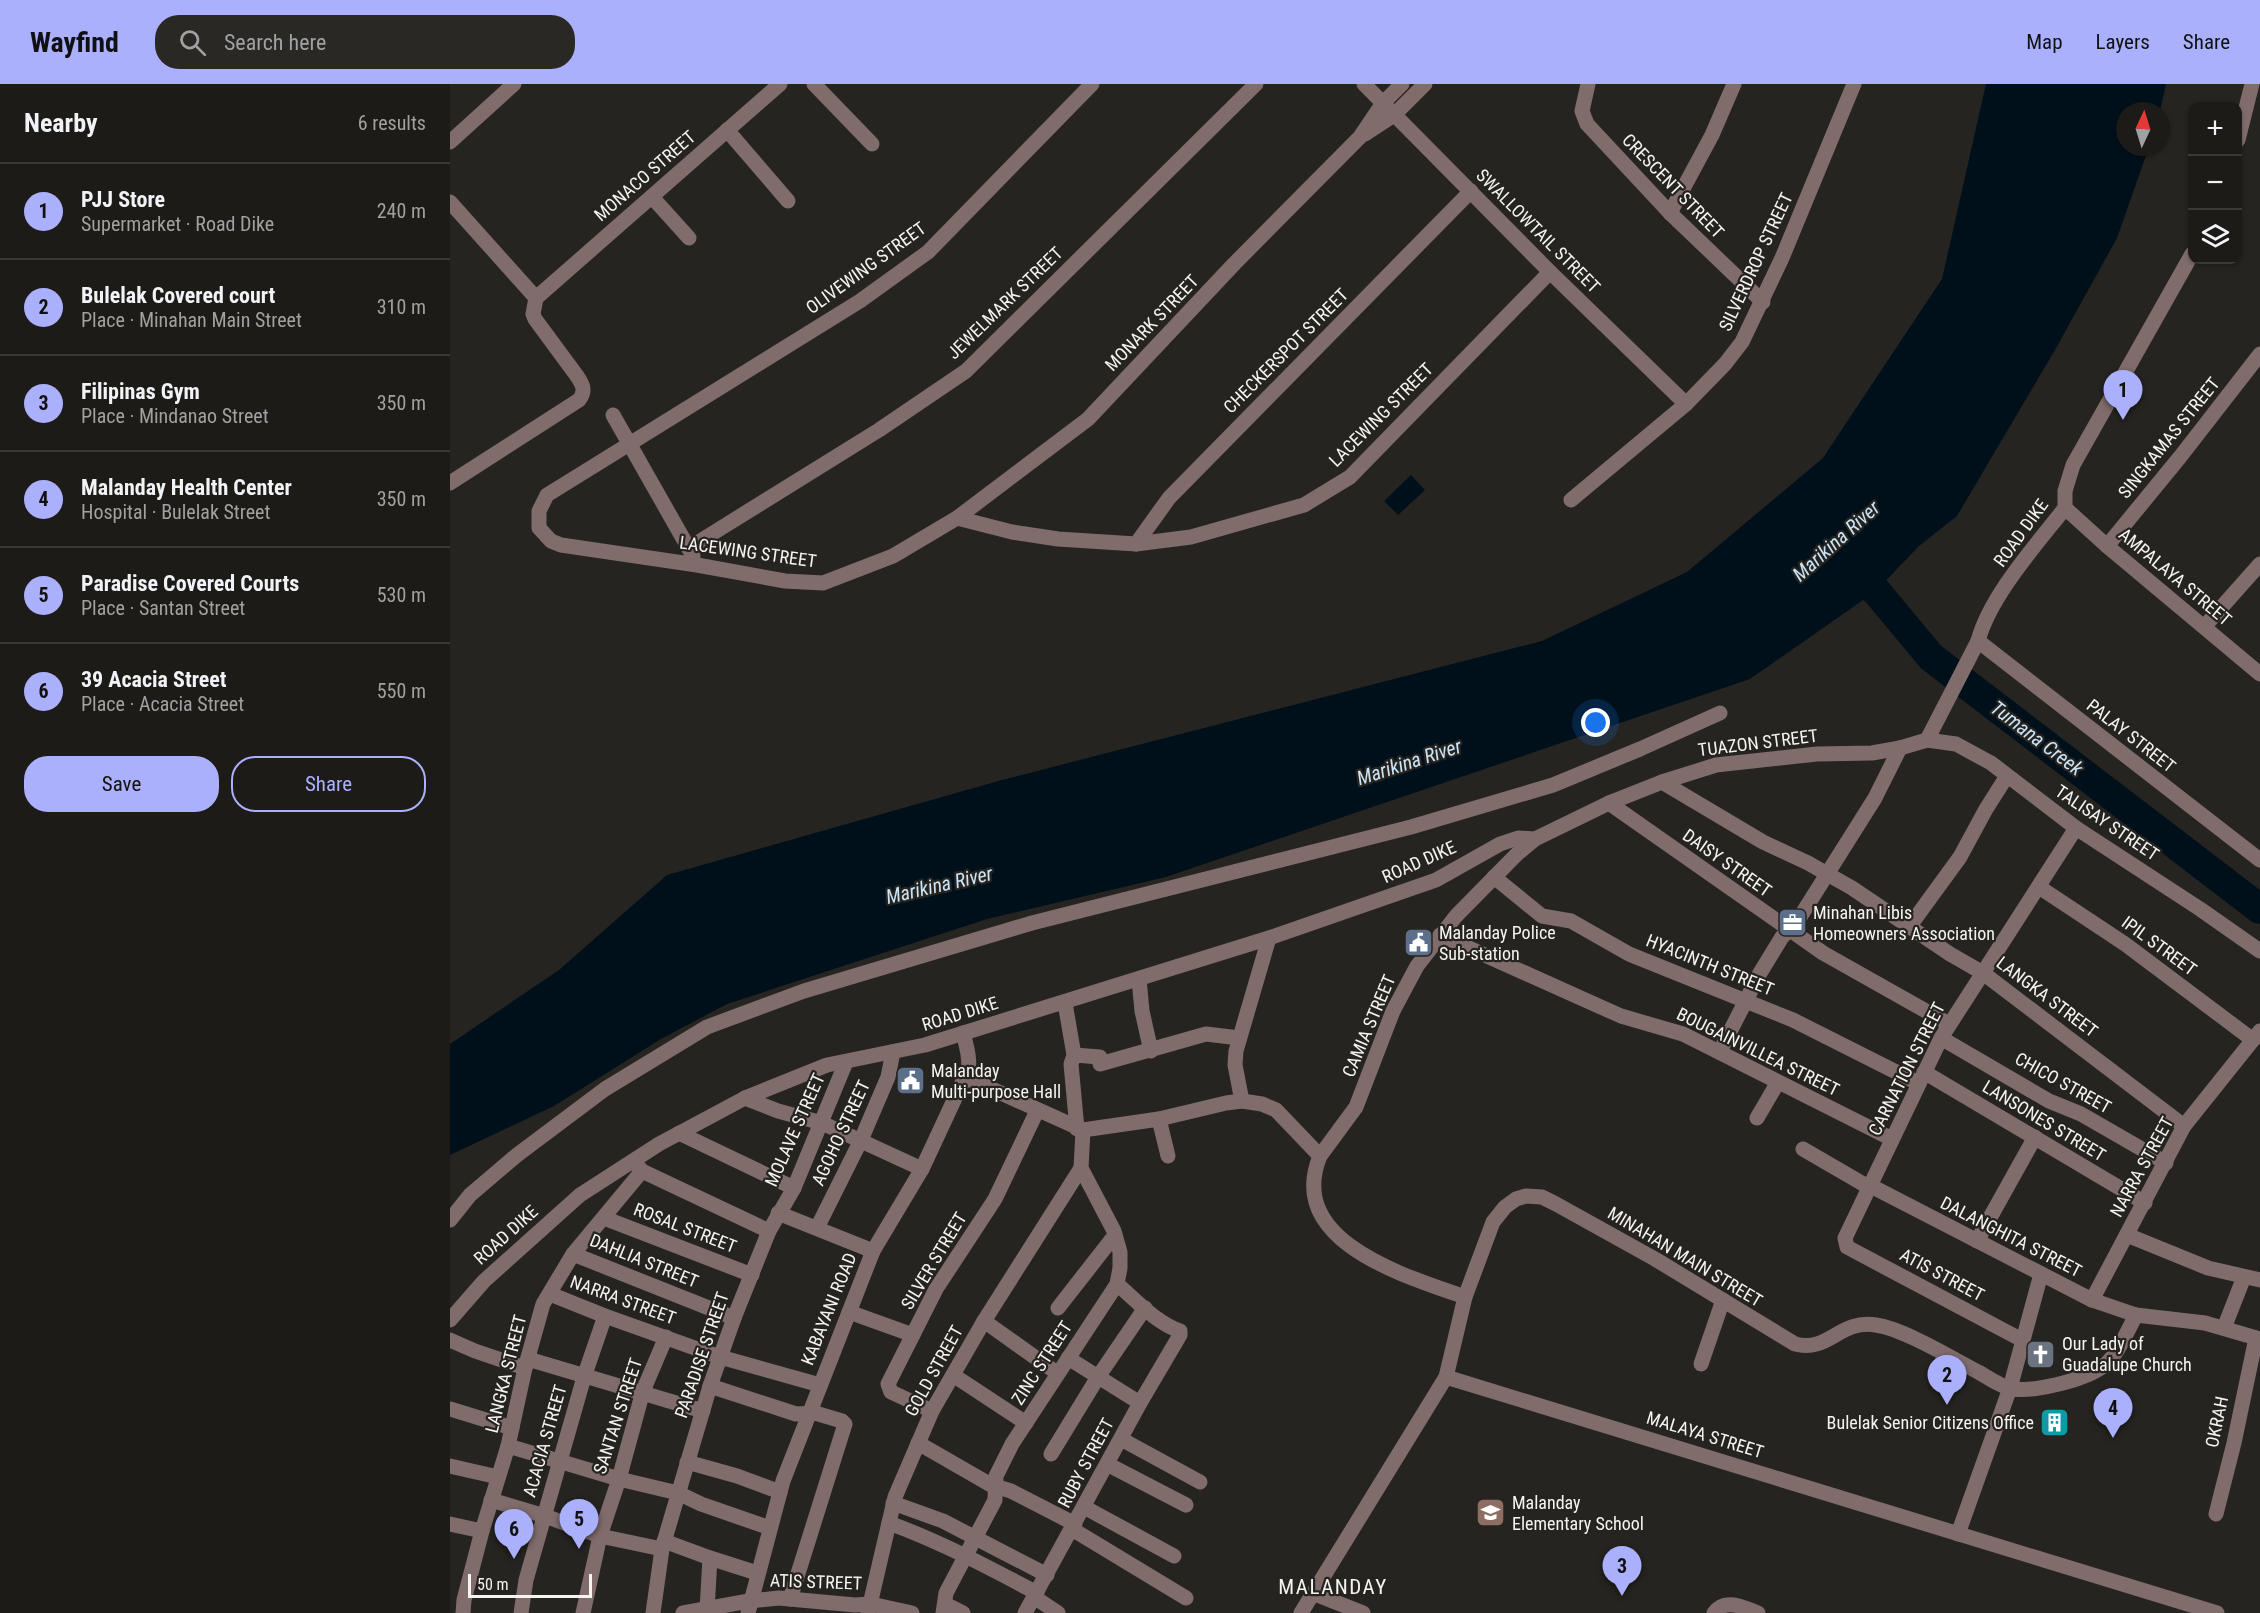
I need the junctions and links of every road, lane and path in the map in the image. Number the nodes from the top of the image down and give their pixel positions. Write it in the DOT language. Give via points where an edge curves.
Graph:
graph roads {
  1 [pos="514,84"];
  2 [pos="780,84"];
  3 [pos="814,84"];
  4 [pos="1092,84"];
  5 [pos="1256,84"];
  6 [pos="1364,84"];
  7 [pos="1402,84"];
  8 [pos="1425,84"];
  9 [pos="1588,84"];
  10 [pos="1734,84"];
  11 [pos="1854,84"];
  12 [pos="2252,84"];
  13 [pos="1383,102"];
  14 [pos="1394,115"];
  15 [pos="2242,124"];
  16 [pos="727,130"];
  17 [pos="1360,137"];
  18 [pos="450,142"];
  19 [pos="872,144"];
  20 [pos="1471,190"];
  21 [pos="652,197"];
  22 [pos="788,201"];
  23 [pos="450,202"];
  24 [pos="1670,213"];
  25 [pos="689,238"];
  26 [pos="2188,263"];
  27 [pos="1550,272"];
  28 [pos="536,298"];
  29 [pos="1762,303"];
  30 [pos="2260,354"];
  31 [pos="1686,404"];
  32 [pos="614,415"];
  33 [pos="631,444"];
  34 [pos="450,483"];
  35 [pos="1571,500"];
  36 [pos="2065,508"];
  37 [pos="957,518"];
  38 [pos="1136,544"];
  39 [pos="2107,546"];
  40 [pos="689,548"];
  41 [pos="2260,564"];
  42 [pos="697,565"];
  43 [pos="2204,627"];
  44 [pos="1978,641"];
  45 [pos="2260,674"];
  46 [pos="1720,713"];
  47 [pos="1927,740"];
  48 [pos="1900,748"];
  49 [pos="2007,776"];
  50 [pos="1662,782"];
  51 [pos="1609,803"];
  52 [pos="2076,828"];
  53 [pos="1535,839"];
  54 [pos="2260,860"];
  55 [pos="1827,874"];
  56 [pos="1494,877"];
  57 [pos="2039,887"];
  58 [pos="1910,927"];
  59 [pos="1789,931"];
  60 [pos="1440,935"];
  61 [pos="1269,938"];
  62 [pos="2260,951"];
  63 [pos="1983,973"];
  64 [pos="1139,979"];
  65 [pos="1747,1000"];
  66 [pos="1065,1003"];
  67 [pos="1949,1024"];
  68 [pos="963,1033"];
  69 [pos="2257,1035"];
  70 [pos="1239,1038"];
  71 [pos="1941,1038"];
  72 [pos="1151,1051"];
  73 [pos="1720,1051"];
  74 [pos="893,1052"];
  75 [pos="1074,1055"];
  76 [pos="846,1062"];
  77 [pos="1921,1077"];
  78 [pos="966,1080"];
  79 [pos="1778,1082"];
  80 [pos="745,1098"];
  81 [pos="1242,1101"];
  82 [pos="1037,1111"];
  83 [pos="1757,1118"];
  84 [pos="1159,1119"];
  85 [pos="822,1123"];
  86 [pos="2184,1126"];
  87 [pos="1080,1129"];
  88 [pos="679,1133"];
  89 [pos="2035,1137"];
  90 [pos="1892,1139"];
  91 [pos="861,1140"];
  92 [pos="1803,1149"];
  93 [pos="1168,1156"];
  94 [pos="1320,1156"];
  95 [pos="2166,1163"];
  96 [pos="637,1166"];
  97 [pos="1080,1168"];
  98 [pos="922,1169"];
  99 [pos="1871,1186"];
  100 [pos="794,1188"];
  101 [pos="2145,1203"];
  102 [pos="778,1213"];
  103 [pos="604,1218"];
  104 [pos="450,1220"];
  105 [pos="817,1228"];
  106 [pos="769,1231"];
  107 [pos="1115,1235"];
  108 [pos="2127,1235"];
  109 [pos="1977,1241"];
  110 [pos="1845,1244"];
  111 [pos="873,1251"];
  112 [pos="573,1254"];
  113 [pos="752,1275"];
  114 [pos="2041,1275"];
  115 [pos="2244,1277"];
  116 [pos="2260,1280"];
  117 [pos="1117,1284"];
  118 [pos="550,1294"];
  119 [pos="1465,1297"];
  120 [pos="1723,1300"];
  121 [pos="2092,1300"];
  122 [pos="1058,1308"];
  123 [pos="1145,1308"];
  124 [pos="849,1312"];
  125 [pos="605,1316"];
  126 [pos="2136,1316"];
  127 [pos="734,1318"];
  128 [pos="450,1320"];
  129 [pos="984,1322"];
  130 [pos="2224,1328"];
  131 [pos="913,1335"];
  132 [pos="666,1336"];
  133 [pos="2258,1338"];
  134 [pos="450,1340"];
  135 [pos="2022,1340"];
  136 [pos="720,1357"];
  137 [pos="1068,1358"];
  138 [pos="526,1364"];
  139 [pos="1701,1364"];
  140 [pos="1057,1373"];
  141 [pos="953,1375"];
  142 [pos="584,1377"];
  143 [pos="1098,1377"];
  144 [pos="1446,1377"];
  145 [pos="820,1385"];
  146 [pos="710,1386"];
  147 [pos="2010,1389"];
  148 [pos="643,1391"];
  149 [pos="1140,1403"];
  150 [pos="450,1409"];
  151 [pos="703,1410"];
  152 [pos="932,1411"];
  153 [pos="809,1413"];
  154 [pos="1026,1423"];
  155 [pos="512,1428"];
  156 [pos="1121,1439"];
  157 [pos="918,1443"];
  158 [pos="508,1446"];
  159 [pos="1051,1454"];
  160 [pos="560,1460"];
  161 [pos="687,1462"];
  162 [pos="1107,1464"];
  163 [pos="450,1466"];
  164 [pos="498,1477"];
  165 [pos="619,1479"];
  166 [pos="1200,1482"];
  167 [pos="995,1485"];
  168 [pos="678,1492"];
  169 [pos="780,1492"];
  170 [pos="491,1500"];
  171 [pos="893,1503"];
  172 [pos="1186,1504"];
  173 [pos="1084,1507"];
  174 [pos="2216,1514"];
  175 [pos="545,1516"];
  176 [pos="889,1522"];
  177 [pos="450,1524"];
  178 [pos="1073,1527"];
  179 [pos="770,1528"];
  180 [pos="482,1531"];
  181 [pos="1958,1534"];
  182 [pos="600,1536"];
  183 [pos="975,1537"];
  184 [pos="663,1545"];
  185 [pos="966,1555"];
  186 [pos="1174,1556"];
  187 [pos="710,1558"];
  188 [pos="757,1572"];
  189 [pos="1047,1575"];
  190 [pos="1315,1593"];
  191 [pos="1035,1595"];
  192 [pos="1186,1598"];
  193 [pos="790,1599"];
  194 [pos="459,1603"];
  195 [pos="748,1607"];
  196 [pos="812,1607"];
  197 [pos="870,1609"];
  198 [pos="944,1609"];
  199 [pos="707,1610"];
  200 [pos="521,1613"];
  201 [pos="584,1613"];
  202 [pos="653,1613"];
  203 [pos="683,1613"];
  204 [pos="912,1613"];
  205 [pos="963,1613"];
  206 [pos="1025,1613"];
  207 [pos="1058,1613"];
  208 [pos="1301,1613"];
  209 [pos="1363,1613"];
  210 [pos="1714,1613"];
  211 [pos="1758,1613"];
  212 [pos="2217,1613"];
  1 -- 18 [label="street"];
  2 -- 16 [label="street, MONACO STREET"];
  3 -- 19 [label="street"];
  4 -- 33 [label="street, OLIVEWING STREET" via="928,252 860,301"];
  5 -- 40 [label="street, JEWELMARK STREET" via="966,371"];
  6 -- 13 [label="street, SWALLOWTAIL STREET"];
  7 -- 13 [label="street, MONARK STREET"];
  8 -- 14 [label="street, MONARK STREET"];
  9 -- 24 [label="street, CRESCENT STREET" via="1582,111 1587,124"];
  10 -- 24 [label="street"];
  11 -- 29 [label="street, SILVERDROP STREET"];
  12 -- 15 [label="street"];
  13 -- 14 [label="street, SWALLOWTAIL STREET"];
  13 -- 17 [label="street, MONARK STREET"];
  14 -- 17 [label="street, MONARK STREET"];
  14 -- 20 [label="street, SWALLOWTAIL STREET"];
  16 -- 21 [label="street, MONACO STREET"];
  16 -- 22 [label="street"];
  17 -- 37 [label="street, MONARK STREET" via="1088,418"];
  20 -- 27 [label="street, SWALLOWTAIL STREET"];
  20 -- 38 [label="street, CHECKERSPOT STREET" via="1169,498"];
  21 -- 25 [label="street"];
  21 -- 28 [label="street, MONACO STREET"];
  23 -- 28 [label="street"];
  24 -- 29 [label="street, CRESCENT STREET"];
  26 -- 36 [label="street, ROAD DIKE" via="2073,465 2065,491"];
  27 -- 31 [label="street, SWALLOWTAIL STREET"];
  27 -- 38 [label="street, LACEWING STREET" via="1350,477 1304,505 1191,537"];
  28 -- 34 [label="street" via="535,319 577,376 583,394"];
  29 -- 31 [label="street, SILVERDROP STREET" via="1731,357"];
  30 -- 39 [label="street, SINGKAMAS STREET"];
  31 -- 35 [label="street, SILVERDROP STREET"];
  32 -- 33 [label="street"];
  33 -- 40 [label="street"];
  33 -- 42 [label="street, LACEWING STREET" via="547,495 539,512 539,528 551,541 561,544"];
  36 -- 39 [label="street, AMPALAYA STREET"];
  36 -- 44 [label="street, ROAD DIKE" via="1990,611"];
  37 -- 38 [label="street, LACEWING STREET" via="1058,539"];
  37 -- 42 [label="street, LACEWING STREET" via="893,556 823,583 785,581"];
  39 -- 43 [label="street, AMPALAYA STREET"];
  40 -- 42 [label="street"];
  41 -- 43 [label="street"];
  43 -- 45 [label="street, AMPALAYA STREET"];
  44 -- 47 [label="street, ROAD DIKE"];
  44 -- 54 [label="street, PALAY STREET"];
  46 -- 104 [label="street" via="1553,785 1411,827 1032,923 804,991 707,1027 605,1089 526,1148 470,1195"];
  47 -- 48 [label="street, TUAZON STREET"];
  47 -- 49 [label="street, TALISAY STREET" via="1956,744"];
  48 -- 50 [label="street, TUAZON STREET" via="1725,764"];
  48 -- 55 [label="street" via="1875,798"];
  49 -- 52 [label="street, TALISAY STREET"];
  49 -- 58 [label="street" via="1960,857"];
  50 -- 51 [label="street, TUAZON STREET"];
  50 -- 55 [label="street, LANGKA STREET" via="1763,842"];
  51 -- 53 [label="street, TUAZON STREET"];
  51 -- 59 [label="street, DAISY STREET"];
  52 -- 57 [label="street, CARNATION STREET"];
  52 -- 62 [label="street, TALISAY STREET"];
  53 -- 56 [label="street, CAMIA STREET"];
  53 -- 61 [label="street, ROAD DIKE" via="1518,838 1500,844 1427,884"];
  55 -- 58 [label="street, LANGKA STREET"];
  55 -- 59 [label="street"];
  56 -- 60 [label="street, CAMIA STREET"];
  56 -- 65 [label="street, HYACINTH STREET" via="1542,916 1571,921 1629,954"];
  57 -- 63 [label="street, CARNATION STREET"];
  57 -- 69 [label="street, IPIL STREET"];
  58 -- 63 [label="street, LANGKA STREET"];
  59 -- 65 [label="street"];
  59 -- 67 [label="street, DAISY STREET"];
  60 -- 73 [label="street, BOUGAINVILLEA STREET" via="1620,1016 1683,1034"];
  60 -- 94 [label="street, CAMIA STREET" via="1399,996 1356,1107"];
  61 -- 64 [label="street, ROAD DIKE"];
  61 -- 70 [label="street"];
  63 -- 67 [label="street, CARNATION STREET"];
  63 -- 86 [label="street, LANGKA STREET"];
  64 -- 66 [label="street, ROAD DIKE"];
  64 -- 72 [label="street"];
  65 -- 73 [label="street"];
  65 -- 77 [label="street, HYACINTH STREET"];
  66 -- 68 [label="street, ROAD DIKE"];
  66 -- 75 [label="street"];
  67 -- 71 [label="street, CARNATION STREET"];
  68 -- 74 [label="street, ROAD DIKE"];
  68 -- 78 [label="street, KABAYANI ROAD" via="969,1054"];
  69 -- 86 [label="street, NARRA STREET"];
  70 -- 72 [label="street" via="1206,1034"];
  70 -- 81 [label="street" via="1235,1065"];
  71 -- 77 [label="street, CARNATION STREET"];
  71 -- 95 [label="street, CHICO STREET"];
  72 -- 75 [label="street" via="1100,1064 1100,1057"];
  73 -- 79 [label="street, BOUGAINVILLEA STREET"];
  74 -- 76 [label="street, ROAD DIKE"];
  74 -- 91 [label="street, AGOHO STREET" via="888,1077"];
  75 -- 87 [label="street" via="1071,1064"];
  76 -- 80 [label="street, ROAD DIKE" via="827,1065"];
  76 -- 85 [label="street, MOLAVE STREET"];
  77 -- 89 [label="street, LANSONES STREET"];
  77 -- 90 [label="street, CARNATION STREET"];
  78 -- 82 [label="street"];
  78 -- 98 [label="street, KABAYANI ROAD"];
  79 -- 83 [label="street"];
  79 -- 90 [label="street, BOUGAINVILLEA STREET"];
  80 -- 85 [label="street"];
  80 -- 88 [label="street, ROAD DIKE"];
  81 -- 84 [label="street"];
  81 -- 94 [label="street" via="1276,1110"];
  82 -- 87 [label="street"];
  82 -- 131 [label="street, SILVER STREET" via="995,1199 936,1288"];
  84 -- 87 [label="street"];
  84 -- 93 [label="street"];
  85 -- 91 [label="street"];
  85 -- 100 [label="street, MOLAVE STREET"];
  86 -- 95 [label="street, NARRA STREET"];
  87 -- 97 [label="street"];
  88 -- 96 [label="street, ROAD DIKE"];
  88 -- 100 [label="street"];
  89 -- 101 [label="street, LANSONES STREET"];
  89 -- 109 [label="street"];
  90 -- 99 [label="street, CARNATION STREET"];
  91 -- 98 [label="street"];
  91 -- 105 [label="street, AGOHO STREET"];
  92 -- 99 [label="street, DALANGHITA STREET"];
  94 -- 119 [label="street" via="1315,1173 1316,1199 1340,1239 1401,1273"];
  95 -- 101 [label="street, NARRA STREET"];
  96 -- 103 [label="street, LANGKA STREET"];
  96 -- 106 [label="street"];
  96 -- 128 [label="street, ROAD DIKE" via="580,1195 484,1281"];
  97 -- 107 [label="street, ZINC STREET"];
  97 -- 129 [label="street, GOLD STREET"];
  98 -- 111 [label="street, KABAYANI ROAD"];
  99 -- 109 [label="street, DALANGHITA STREET"];
  99 -- 110 [label="street, CARNATION STREET"];
  100 -- 102 [label="street, MOLAVE STREET"];
  101 -- 108 [label="street, NARRA STREET"];
  102 -- 105 [label="street"];
  102 -- 106 [label="street, PARADISE STREET"];
  103 -- 112 [label="street, LANGKA STREET"];
  103 -- 113 [label="street, ROSAL STREET"];
  105 -- 111 [label="street"];
  106 -- 113 [label="street, PARADISE STREET"];
  107 -- 117 [label="street, ZINC STREET" via="1120,1252"];
  107 -- 122 [label="street"];
  108 -- 115 [label="street" via="2208,1268"];
  108 -- 121 [label="street, NARRA STREET"];
  109 -- 114 [label="street, DALANGHITA STREET"];
  110 -- 135 [label="street, ATIS STREET"];
  111 -- 124 [label="street, KABAYANI ROAD"];
  112 -- 118 [label="street, LANGKA STREET"];
  112 -- 127 [label="street, DAHLIA STREET"];
  113 -- 127 [label="street, PARADISE STREET"];
  114 -- 121 [label="street, DALANGHITA STREET"];
  114 -- 135 [label="street"];
  115 -- 116 [label="street"];
  115 -- 130 [label="street"];
  117 -- 123 [label="street"];
  117 -- 137 [label="street, ZINC STREET"];
  118 -- 125 [label="street, NARRA STREET"];
  118 -- 138 [label="street, LANGKA STREET" via="543,1304"];
  119 -- 120 [label="street, MINAHAN MAIN STREET" via="1493,1222 1516,1199 1531,1196 1556,1204"];
  119 -- 144 [label="street, MINAHAN MAIN STREET"];
  120 -- 139 [label="street"];
  120 -- 147 [label="street, MINAHAN MAIN STREET" via="1786,1341 1803,1346 1826,1342 1855,1324 1883,1326"];
  121 -- 126 [label="street, DALANGHITA STREET"];
  123 -- 143 [label="street"];
  123 -- 149 [label="street, RUBY STREET" via="1181,1332"];
  124 -- 131 [label="street"];
  124 -- 145 [label="street, KABAYANI ROAD"];
  125 -- 132 [label="street, NARRA STREET"];
  125 -- 142 [label="street, ACACIA STREET"];
  126 -- 130 [label="street, DALANGHITA STREET" via="2191,1320"];
  126 -- 147 [label="street" via="2120,1347 2099,1370 2047,1387"];
  127 -- 136 [label="street, PARADISE STREET"];
  129 -- 140 [label="street"];
  129 -- 141 [label="street, GOLD STREET"];
  130 -- 133 [label="street, DALANGHITA STREET"];
  131 -- 152 [label="street, SILVER STREET" via="888,1388"];
  132 -- 136 [label="street, NARRA STREET"];
  132 -- 148 [label="street, SANTAN STREET"];
  133 -- 174 [label="street, OKRAH"];
  134 -- 138 [label="street" via="475,1352"];
  135 -- 147 [label="street"];
  136 -- 145 [label="street, NARRA STREET"];
  136 -- 146 [label="street, PARADISE STREET"];
  137 -- 140 [label="street, ZINC STREET"];
  137 -- 143 [label="street"];
  138 -- 142 [label="street"];
  138 -- 155 [label="street, LANGKA STREET"];
  140 -- 154 [label="street, ZINC STREET"];
  141 -- 152 [label="street, GOLD STREET"];
  141 -- 154 [label="street"];
  142 -- 148 [label="street"];
  142 -- 160 [label="street, ACACIA STREET"];
  143 -- 149 [label="street"];
  143 -- 159 [label="street"];
  144 -- 181 [label="street, MALAYA STREET"];
  144 -- 190 [label="street"];
  145 -- 153 [label="street, KABAYANI ROAD"];
  146 -- 151 [label="street, PARADISE STREET"];
  146 -- 153 [label="street" via="796,1414"];
  147 -- 181 [label="street"];
  148 -- 151 [label="street"];
  148 -- 165 [label="street, SANTAN STREET"];
  149 -- 156 [label="street, RUBY STREET"];
  150 -- 155 [label="street"];
  151 -- 161 [label="street, PARADISE STREET"];
  152 -- 157 [label="street, GOLD STREET"];
  153 -- 169 [label="street, KABAYANI ROAD"];
  153 -- 193 [label="street" via="842,1421 845,1428"];
  154 -- 167 [label="street, ZINC STREET" via="1012,1444"];
  155 -- 158 [label="street, LANGKA STREET"];
  156 -- 162 [label="street, RUBY STREET"];
  156 -- 166 [label="street"];
  157 -- 167 [label="street"];
  157 -- 171 [label="street, GOLD STREET"];
  158 -- 160 [label="street"];
  158 -- 164 [label="street, LANGKA STREET"];
  160 -- 165 [label="street"];
  160 -- 175 [label="street, ACACIA STREET"];
  161 -- 168 [label="street, PARADISE STREET"];
  161 -- 169 [label="street"];
  162 -- 172 [label="street"];
  162 -- 173 [label="street, RUBY STREET"];
  163 -- 164 [label="street"];
  164 -- 170 [label="street, LANGKA STREET"];
  165 -- 168 [label="street"];
  165 -- 182 [label="street, SANTAN STREET"];
  167 -- 178 [label="street"];
  167 -- 183 [label="street, ZINC STREET" via="995,1500"];
  168 -- 179 [label="street"];
  168 -- 184 [label="street, PARADISE STREET"];
  169 -- 179 [label="street, KABAYANI ROAD"];
  170 -- 175 [label="street"];
  170 -- 180 [label="street, LANGKA STREET"];
  171 -- 176 [label="street, GOLD STREET"];
  171 -- 183 [label="street"];
  173 -- 178 [label="street, RUBY STREET"];
  173 -- 186 [label="street"];
  175 -- 182 [label="street"];
  175 -- 200 [label="street, ACACIA STREET" via="526,1580"];
  176 -- 185 [label="street"];
  176 -- 197 [label="street, GOLD STREET"];
  177 -- 180 [label="street"];
  178 -- 189 [label="street, RUBY STREET"];
  178 -- 192 [label="street"];
  179 -- 188 [label="street, KABAYANI ROAD"];
  180 -- 194 [label="street, LANGKA STREET"];
  181 -- 212 [label="street, MALAYA STREET"];
  182 -- 184 [label="street"];
  182 -- 201 [label="street, SANTAN STREET"];
  183 -- 185 [label="street, ZINC STREET"];
  183 -- 189 [label="street"];
  184 -- 187 [label="street"];
  184 -- 202 [label="street, PARADISE STREET"];
  185 -- 191 [label="street"];
  185 -- 198 [label="street, ZINC STREET" via="946,1593"];
  187 -- 188 [label="street"];
  187 -- 199 [label="street"];
  188 -- 195 [label="street, KABAYANI ROAD"];
  189 -- 191 [label="street, RUBY STREET"];
  190 -- 208 [label="street"];
  190 -- 209 [label="street"];
  191 -- 206 [label="street, RUBY STREET"];
  191 -- 207 [label="street"];
  193 -- 195 [label="street, ATIS STREET"];
  193 -- 196 [label="street, ATIS STREET"];
  195 -- 199 [label="street, ATIS STREET"];
  196 -- 197 [label="street, ATIS STREET" via="855,1605"];
  197 -- 204 [label="street, ATIS STREET"];
  198 -- 205 [label="street"];
  199 -- 203 [label="street, ATIS STREET"];
  210 -- 211 [label="street" via="1731,1604"];
}
